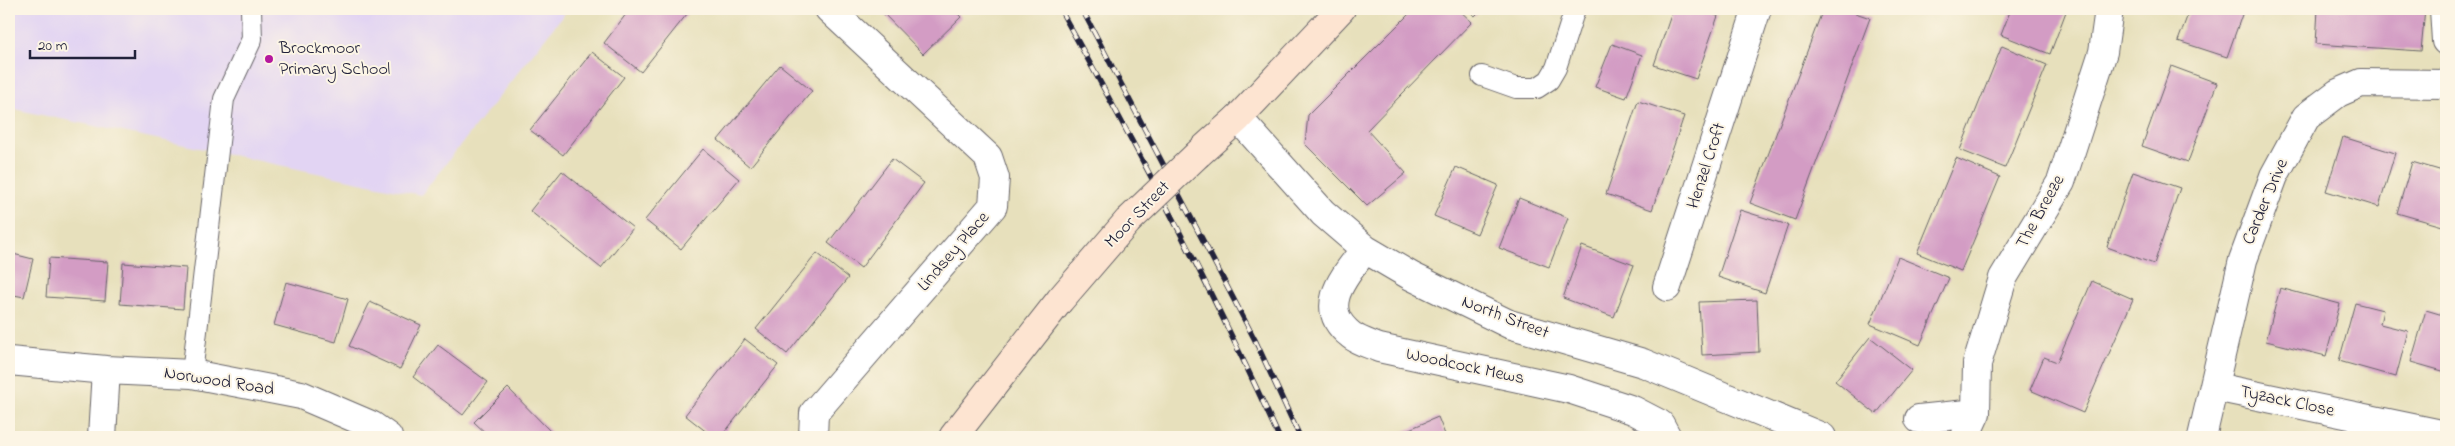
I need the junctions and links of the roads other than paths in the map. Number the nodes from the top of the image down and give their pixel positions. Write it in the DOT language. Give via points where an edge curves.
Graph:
graph roads {
  1 [pos="252,9"];
  2 [pos="829,9"];
  3 [pos="1341,9"];
  4 [pos="1576,9"];
  5 [pos="1757,9"];
  6 [pos="2109,9"];
  7 [pos="2444,9"];
  8 [pos="2446,41"];
  9 [pos="1482,76"];
  10 [pos="2446,84"];
  11 [pos="1238,118"];
  12 [pos="1365,250"];
  13 [pos="1667,287"];
  14 [pos="9,361"];
  15 [pos="106,370"];
  16 [pos="192,374"];
  17 [pos="2215,387"];
  18 [pos="1919,419"];
  19 [pos="1970,425"];
  20 [pos="2446,435"];
  21 [pos="102,437"];
  22 [pos="388,437"];
  23 [pos="813,437"];
  24 [pos="954,437"];
  25 [pos="1666,437"];
  26 [pos="1822,437"];
  27 [pos="2202,437"];
  1 -- 16 [label="lane" via="252,39 224,99"];
  2 -- 23 [label="street, Lindsey Place" via="988,157 995,178 993,206 814,413"];
  3 -- 11 [label="street, Moor Street"];
  4 -- 9 [label="lane" via="1549,80 1537,88 1516,88"];
  5 -- 13 [label="street, Henzel Croft"];
  6 -- 19 [label="street, The Breeze" via="2103,52 2061,182 2003,278 1977,364"];
  7 -- 8 [label="street"];
  10 -- 17 [label="street, Carder Drive" via="2361,83 2338,94 2306,117 2274,176 2242,260"];
  11 -- 12 [label="street, North Street" via="1323,213"];
  11 -- 24 [label="street, Moor Street, bridge" via="1128,221 1060,300"];
  12 -- 25 [label="street, Woodcock Mews" via="1338,287 1333,304 1337,320 1352,336 1379,348 1569,389 1632,410 1660,424"];
  12 -- 26 [label="street, North Street" via="1509,324 1643,363"];
  14 -- 15 [label="street, Norwood Road"];
  15 -- 16 [label="street, Norwood Road"];
  15 -- 21 [label="street"];
  16 -- 22 [label="street, Norwood Road" via="301,395 371,425"];
  17 -- 20 [label="street, Tyzack Close"];
  17 -- 27 [label="street, Carder Drive"];
  18 -- 19 [label="street, The Breeze"];
}
